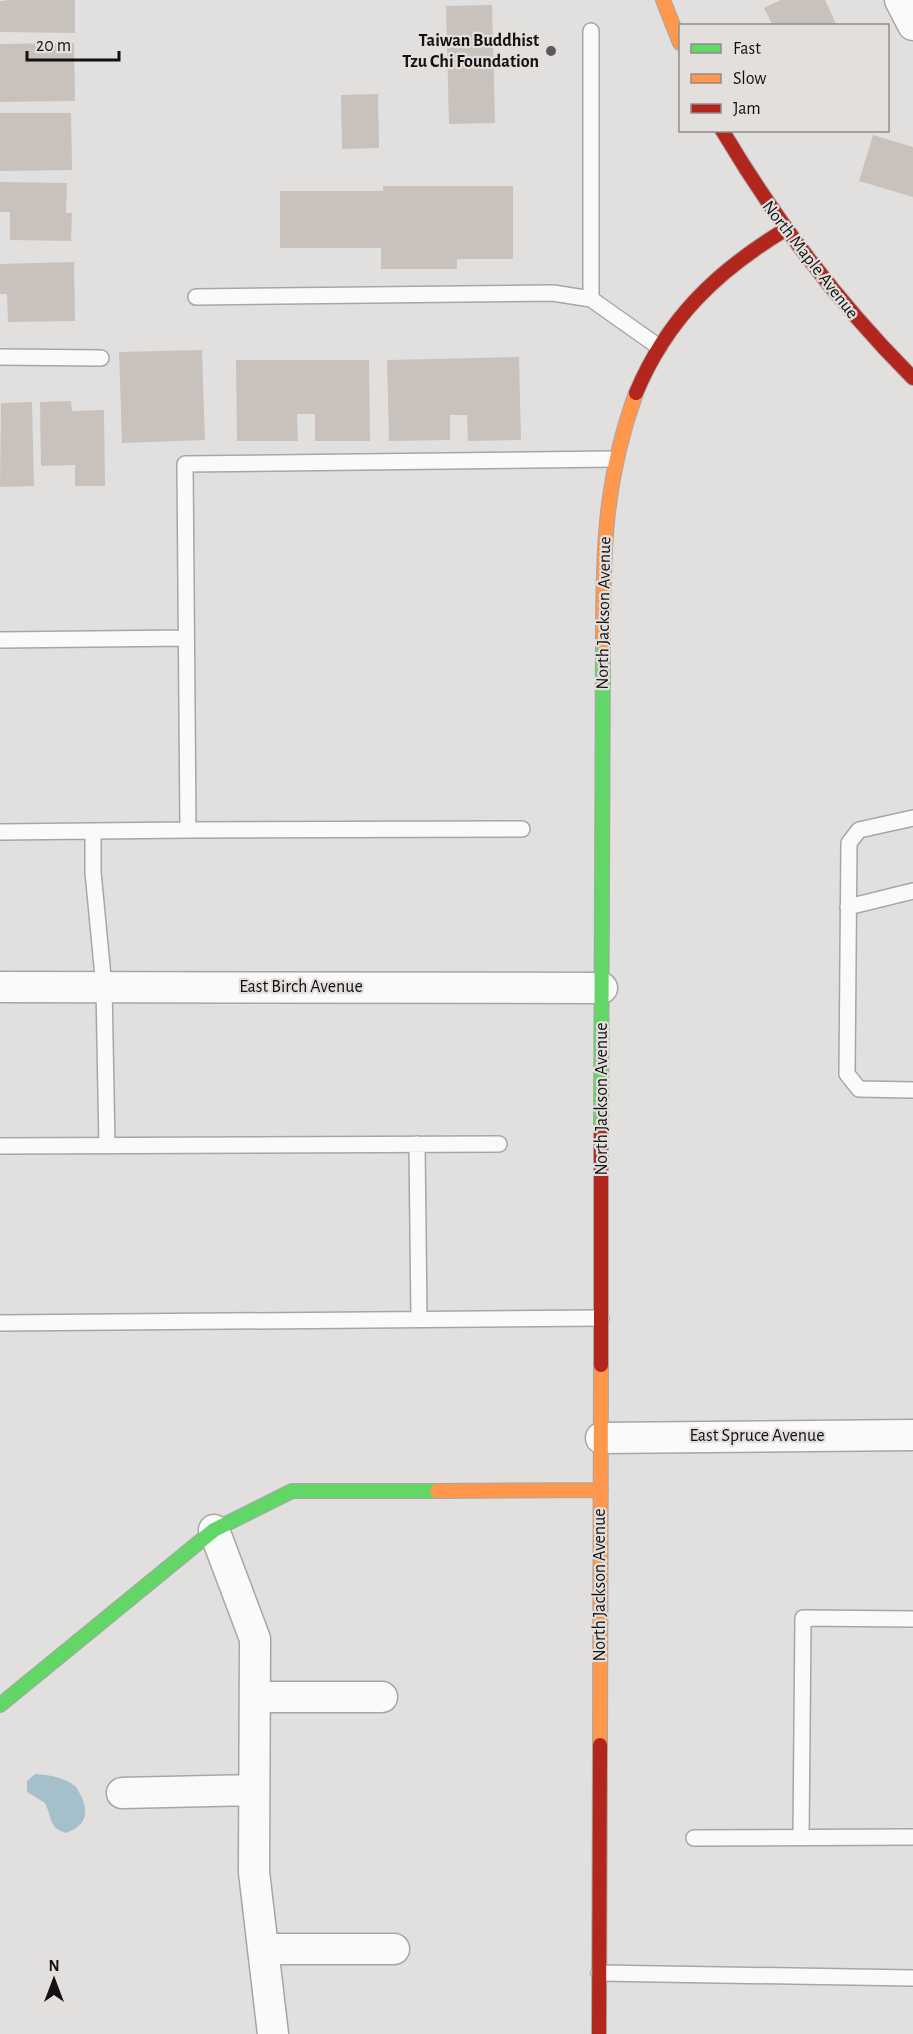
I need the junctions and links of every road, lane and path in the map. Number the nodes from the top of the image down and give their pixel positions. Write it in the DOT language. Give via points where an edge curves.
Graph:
graph roads {
  1 [pos="663,0"];
  2 [pos="900,0"];
  3 [pos="913,25"];
  4 [pos="591,31"];
  5 [pos="679,38"];
  6 [pos="723,132"];
  7 [pos="783,231"];
  8 [pos="196,297"];
  9 [pos="591,299"];
  10 [pos="659,347"];
  11 [pos="0,357"];
  12 [pos="101,358"];
  13 [pos="913,378"];
  14 [pos="615,459"];
  15 [pos="186,638"];
  16 [pos="0,639"];
  17 [pos="913,818"];
  18 [pos="522,829"];
  19 [pos="188,830"];
  20 [pos="93,831"];
  21 [pos="0,832"];
  22 [pos="913,891"];
  23 [pos="848,908"];
  24 [pos="0,987"];
  25 [pos="104,987"];
  26 [pos="602,988"];
  27 [pos="913,1090"];
  28 [pos="417,1144"];
  29 [pos="499,1144"];
  30 [pos="0,1146"];
  31 [pos="107,1146"];
  32 [pos="601,1318"];
  33 [pos="419,1320"];
  34 [pos="0,1323"];
  35 [pos="913,1435"];
  36 [pos="601,1438"];
  37 [pos="601,1490"];
  38 [pos="214,1530"];
  39 [pos="913,1619"];
  40 [pos="255,1697"];
  41 [pos="382,1697"];
  42 [pos="0,1705"];
  43 [pos="254,1790"];
  44 [pos="122,1793"];
  45 [pos="913,1837"];
  46 [pos="694,1838"];
  47 [pos="801,1838"];
  48 [pos="263,1949"];
  49 [pos="394,1949"];
  50 [pos="599,1973"];
  51 [pos="913,1978"];
  52 [pos="273,2034"];
  53 [pos="599,2034"];
  1 -- 5 [label="street"];
  2 -- 3 [label="street"];
  4 -- 9 [label="lane"];
  6 -- 7 [label="street, North Maple Avenue"];
  7 -- 10 [label="street, North Jackson Avenue" via="735,261 697,296"];
  7 -- 13 [label="street, North Maple Avenue" via="828,289"];
  8 -- 9 [label="lane" via="553,293"];
  9 -- 10 [label="lane"];
  10 -- 14 [label="street, North Jackson Avenue" via="632,399"];
  11 -- 12 [label="lane"];
  14 -- 15 [label="lane" via="185,464"];
  14 -- 26 [label="street, North Jackson Avenue" via="606,497 603,548"];
  15 -- 16 [label="lane"];
  15 -- 19 [label="lane"];
  17 -- 23 [label="lane" via="859,830 849,843"];
  18 -- 19 [label="lane"];
  19 -- 20 [label="lane"];
  20 -- 21 [label="lane"];
  20 -- 25 [label="lane"];
  22 -- 23 [label="lane"];
  23 -- 27 [label="lane" via="847,1074 859,1089"];
  24 -- 25 [label="street, East Birch Avenue"];
  25 -- 26 [label="street, East Birch Avenue"];
  25 -- 31 [label="lane"];
  26 -- 32 [label="street, North Jackson Avenue"];
  28 -- 29 [label="lane"];
  28 -- 31 [label="lane"];
  28 -- 33 [label="lane"];
  30 -- 31 [label="lane"];
  32 -- 33 [label="lane"];
  32 -- 36 [label="street, North Jackson Avenue"];
  33 -- 34 [label="lane"];
  35 -- 36 [label="street, East Spruce Avenue"];
  36 -- 37 [label="street, North Jackson Avenue"];
  37 -- 38 [label="street" via="292,1491"];
  37 -- 50 [label="street, North Jackson Avenue"];
  38 -- 40 [label="street" via="255,1639"];
  38 -- 42 [label="street"];
  39 -- 47 [label="lane" via="803,1618"];
  40 -- 41 [label="street"];
  40 -- 43 [label="street"];
  43 -- 44 [label="street"];
  43 -- 48 [label="street" via="254,1872"];
  45 -- 47 [label="lane"];
  46 -- 47 [label="lane"];
  48 -- 49 [label="street"];
  48 -- 52 [label="street"];
  50 -- 51 [label="lane"];
  50 -- 53 [label="street, North Jackson Avenue"];
}
